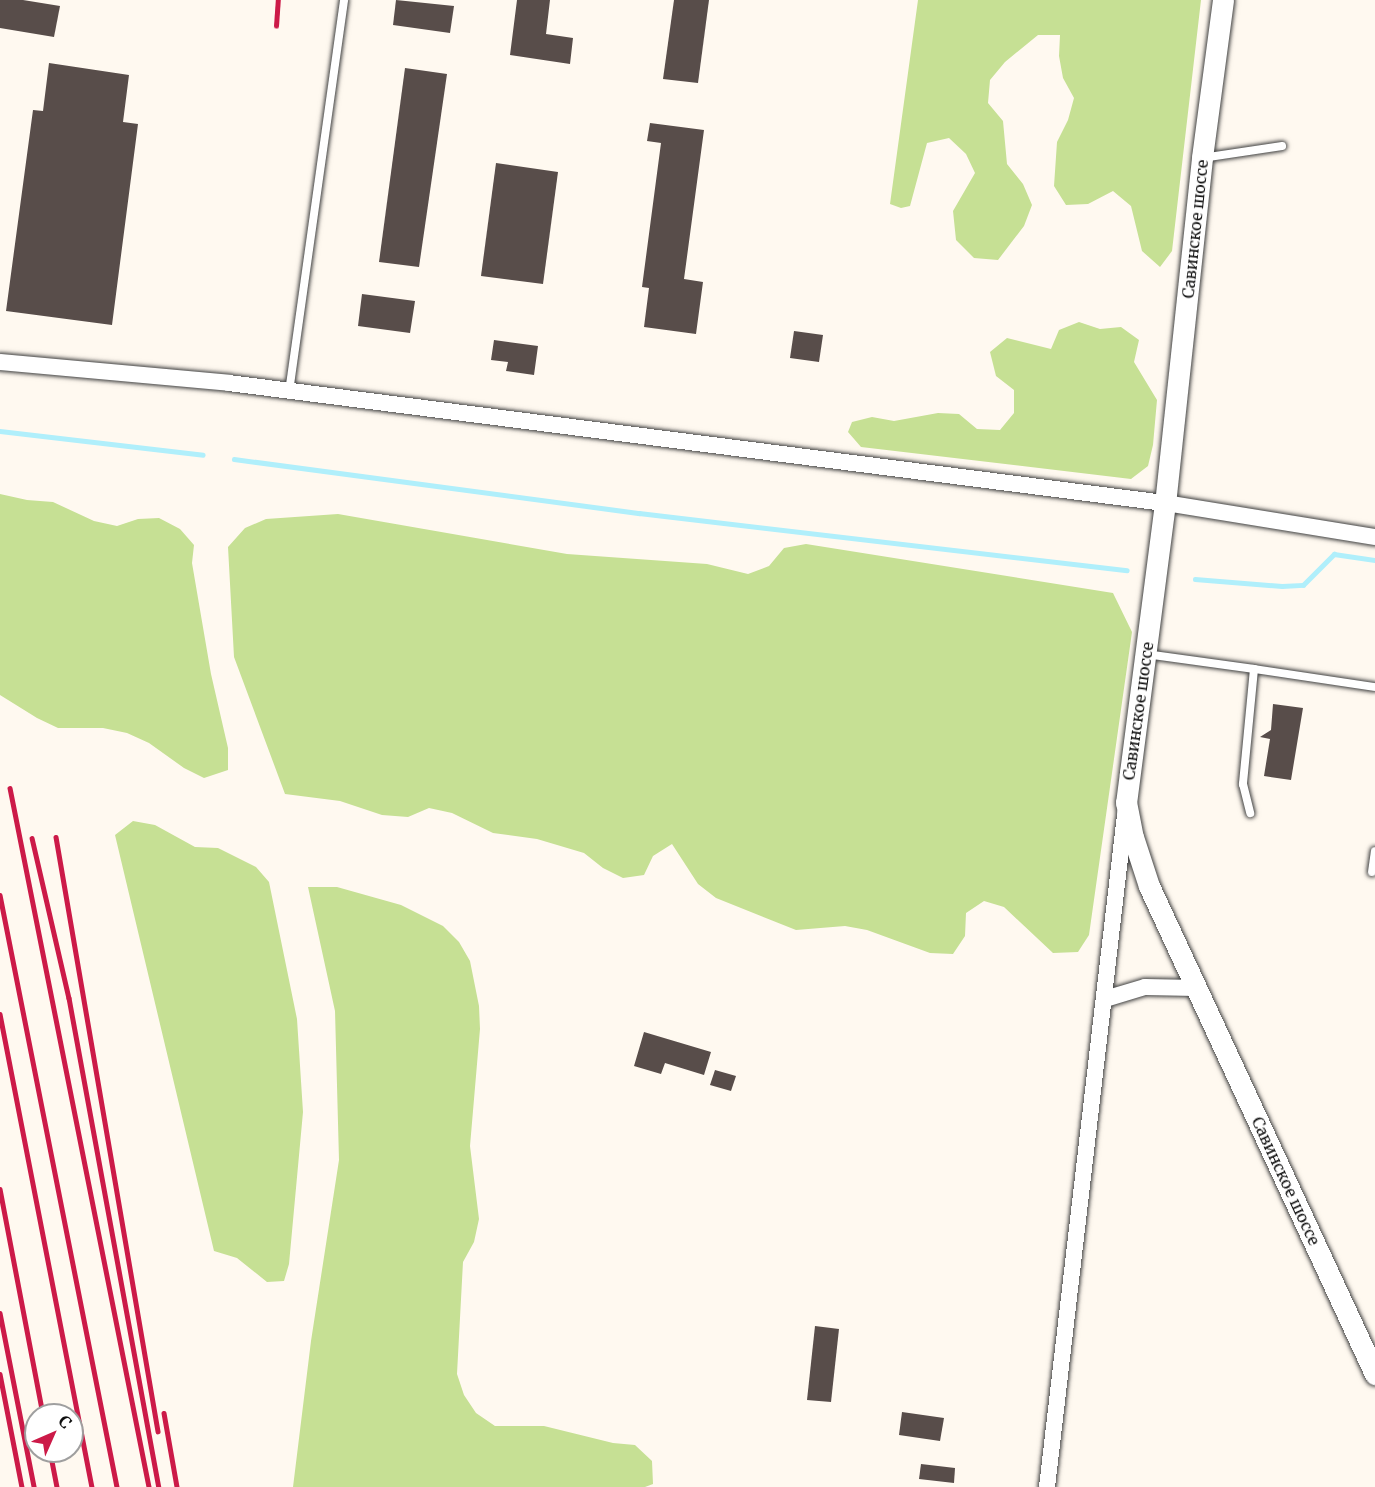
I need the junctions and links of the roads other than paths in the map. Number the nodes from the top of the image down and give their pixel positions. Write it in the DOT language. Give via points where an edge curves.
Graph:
graph roads {
  1 [pos="344,0"];
  2 [pos="1223,0"];
  3 [pos="1282,146"];
  4 [pos="1202,158"];
  5 [pos="0,362"];
  6 [pos="289,392"];
  7 [pos="1165,503"];
  8 [pos="1375,537"];
  9 [pos="1146,654"];
  10 [pos="1254,669"];
  11 [pos="1375,687"];
  12 [pos="1126,802"];
  13 [pos="1250,813"];
  14 [pos="1375,851"];
  15 [pos="1372,872"];
  16 [pos="1196,988"];
  17 [pos="1105,999"];
  18 [pos="1375,1374"];
  19 [pos="1047,1487"];
  1 -- 6 [label="lane"];
  2 -- 4 [label="street, Савинское шоссе"];
  3 -- 4 [label="lane"];
  4 -- 7 [label="street, Савинское шоссе"];
  5 -- 6 [label="street"];
  6 -- 7 [label="street"];
  7 -- 8 [label="street"];
  7 -- 9 [label="street, Савинское шоссе"];
  9 -- 10 [label="lane"];
  9 -- 12 [label="street, Савинское шоссе"];
  10 -- 11 [label="lane"];
  10 -- 13 [label="lane" via="1243,784"];
  12 -- 16 [label="street, Савинское шоссе" via="1149,886"];
  12 -- 17 [label="street"];
  14 -- 15 [label="lane"];
  16 -- 17 [label="street" via="1145,987"];
  16 -- 18 [label="street, Савинское шоссе"];
  17 -- 19 [label="street"];
}
